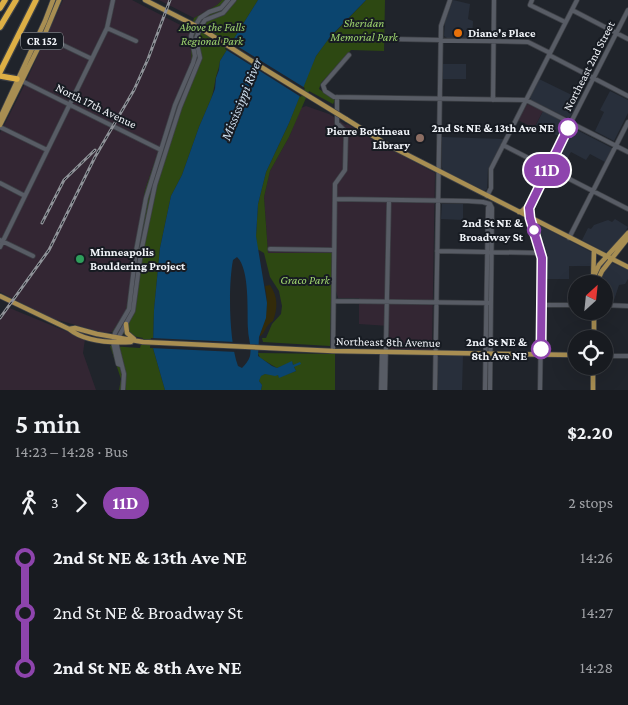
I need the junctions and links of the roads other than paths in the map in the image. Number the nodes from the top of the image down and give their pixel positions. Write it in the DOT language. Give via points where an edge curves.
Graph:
graph roads {
  1 [pos="5,0"];
  2 [pos="16,0"];
  3 [pos="36,0"];
  4 [pos="53,0"];
  5 [pos="59,0"];
  6 [pos="113,0"];
  7 [pos="146,0"];
  8 [pos="228,0"];
  9 [pos="234,0"];
  10 [pos="450,0"];
  11 [pos="494,0"];
  12 [pos="532,0"];
  13 [pos="577,0"];
  14 [pos="0,8"];
  15 [pos="572,10"];
  16 [pos="628,10"];
  17 [pos="565,22"];
  18 [pos="195,26"];
  19 [pos="0,27"];
  20 [pos="107,28"];
  21 [pos="200,28"];
  22 [pos="39,33"];
  23 [pos="617,33"];
  24 [pos="44,36"];
  25 [pos="628,39"];
  26 [pos="392,40"];
  27 [pos="441,40"];
  28 [pos="493,41"];
  29 [pos="136,42"];
  30 [pos="549,54"];
  31 [pos="349,55"];
  32 [pos="92,59"];
  33 [pos="2,75"];
  34 [pos="594,78"];
  35 [pos="20,80"];
  36 [pos="628,96"];
  37 [pos="337,97"];
  38 [pos="440,99"];
  39 [pos="492,100"];
  40 [pos="526,100"];
  41 [pos="70,104"];
  42 [pos="0,118"];
  43 [pos="628,122"];
  44 [pos="571,123"];
  45 [pos="0,126"];
  46 [pos="503,146"];
  47 [pos="616,146"];
  48 [pos="48,150"];
  49 [pos="163,151"];
  50 [pos="628,152"];
  51 [pos="548,168"];
  52 [pos="438,171"];
  53 [pos="0,183"];
  54 [pos="593,191"];
  55 [pos="25,196"];
  56 [pos="487,196"];
  57 [pos="335,199"];
  58 [pos="389,200"];
  59 [pos="438,201"];
  60 [pos="530,203"];
  61 [pos="628,209"];
  62 [pos="519,212"];
  63 [pos="530,218"];
  64 [pos="628,232"];
  65 [pos="569,238"];
  66 [pos="628,238"];
  67 [pos="1,240"];
  68 [pos="0,247"];
  69 [pos="270,248"];
  70 [pos="334,250"];
  71 [pos="594,250"];
  72 [pos="437,251"];
  73 [pos="489,252"];
  74 [pos="541,253"];
  75 [pos="33,256"];
  76 [pos="610,258"];
  77 [pos="628,267"];
  78 [pos="593,275"];
  79 [pos="594,275"];
  80 [pos="600,275"];
  81 [pos="133,291"];
  82 [pos="0,296"];
  83 [pos="334,301"];
  84 [pos="387,302"];
  85 [pos="436,302"];
  86 [pos="489,303"];
  87 [pos="542,304"];
  88 [pos="568,305"];
  89 [pos="613,305"];
  90 [pos="628,306"];
  91 [pos="126,324"];
  92 [pos="116,340"];
  93 [pos="141,342"];
  94 [pos="333,351"];
  95 [pos="384,352"];
  96 [pos="435,353"];
  97 [pos="488,354"];
  98 [pos="541,355"];
  99 [pos="568,355"];
  100 [pos="613,356"];
  101 [pos="628,356"];
  102 [pos="593,375"];
  103 [pos="123,390"];
  104 [pos="381,390"];
  105 [pos="385,390"];
  106 [pos="435,390"];
  107 [pos="485,390"];
  108 [pos="490,390"];
  109 [pos="540,390"];
  110 [pos="593,390"];
  1 -- 14 [label="highway"];
  2 -- 19 [label="highway"];
  3 -- 33 [label="highway"];
  4 -- 22 [label="main road, CR 152"];
  5 -- 24 [label="main road, CR 152"];
  6 -- 20 [label="street"];
  7 -- 18 [label="main road"];
  8 -- 18 [label="street" via="221,8 204,14"];
  9 -- 21 [label="street" via="223,13 205,20"];
  10 -- 27 [label="street" via="442,22"];
  11 -- 28 [label="street"];
  12 -- 17 [label="street" via="530,5"];
  13 -- 15 [label="street"];
  15 -- 17 [label="street"];
  15 -- 23 [label="street"];
  16 -- 23 [label="street, Northeast 2nd Street"];
  17 -- 30 [label="street"];
  18 -- 21 [label="main road"];
  18 -- 49 [label="street" via="191,36 195,56 193,64 175,105"];
  20 -- 29 [label="street"];
  20 -- 32 [label="street"];
  21 -- 49 [label="street" via="196,39 199,63"];
  21 -- 52 [label="main road, bridge" via="386,144"];
  22 -- 24 [label="street"];
  22 -- 35 [label="main road, CR 152"];
  23 -- 25 [label="street"];
  23 -- 34 [label="street, Northeast 2nd Street"];
  24 -- 32 [label="street"];
  24 -- 35 [label="main road, CR 152"];
  26 -- 27 [label="street"];
  27 -- 28 [label="street"];
  27 -- 38 [label="street"];
  28 -- 30 [label="street" via="528,42"];
  28 -- 39 [label="street"];
  30 -- 34 [label="street"];
  30 -- 40 [label="street"];
  31 -- 37 [label="street" via="323,85 323,89"];
  32 -- 41 [label="street"];
  33 -- 35 [label="highway"];
  34 -- 36 [label="street"];
  34 -- 44 [label="street, Northeast 2nd Street"];
  35 -- 41 [label="street, North 17th Avenue"];
  35 -- 42 [label="main road, CR 152"];
  35 -- 45 [label="main road, CR 152"];
  37 -- 38 [label="street"];
  37 -- 57 [label="street" via="337,123 346,132 345,170 335,184"];
  38 -- 39 [label="street"];
  38 -- 52 [label="street"];
  39 -- 40 [label="street"];
  40 -- 44 [label="street"];
  40 -- 46 [label="street"];
  41 -- 48 [label="street"];
  41 -- 49 [label="street, North 17th Avenue"];
  43 -- 47 [label="street"];
  44 -- 47 [label="street"];
  44 -- 51 [label="street, Northeast 2nd Street"];
  45 -- 48 [label="street"];
  46 -- 51 [label="street"];
  46 -- 56 [label="street" via="491,169 491,188"];
  47 -- 50 [label="street"];
  47 -- 54 [label="street"];
  48 -- 55 [label="street"];
  49 -- 81 [label="street" via="138,252"];
  51 -- 54 [label="street"];
  51 -- 60 [label="street, Northeast 2nd Street"];
  52 -- 56 [label="main road"];
  52 -- 59 [label="street"];
  53 -- 55 [label="street"];
  54 -- 61 [label="street"];
  54 -- 65 [label="street"];
  55 -- 67 [label="street"];
  56 -- 62 [label="main road"];
  57 -- 58 [label="street"];
  57 -- 70 [label="street"];
  58 -- 59 [label="street"];
  58 -- 84 [label="street"];
  59 -- 72 [label="street"];
  59 -- 73 [label="street" via="490,204"];
  60 -- 62 [label="main road"];
  60 -- 63 [label="street, Northeast 2nd Street"];
  62 -- 63 [label="main road"];
  63 -- 65 [label="main road"];
  63 -- 74 [label="street, Northeast 2nd Street"];
  64 -- 76 [label="main road"];
  65 -- 71 [label="main road"];
  66 -- 76 [label="main road"];
  67 -- 68 [label="street"];
  67 -- 75 [label="street"];
  69 -- 70 [label="street"];
  70 -- 83 [label="street"];
  71 -- 76 [label="main road"];
  71 -- 78 [label="main road"];
  72 -- 73 [label="street"];
  72 -- 85 [label="street"];
  73 -- 74 [label="street"];
  73 -- 86 [label="street"];
  74 -- 87 [label="street, Northeast 2nd Street"];
  76 -- 77 [label="main road"];
  76 -- 79 [label="main road"];
  76 -- 80 [label="main road"];
  81 -- 91 [label="street" via="133,311"];
  81 -- 92 [label="street"];
  82 -- 92 [label="main road, Northeast 8th Avenue" via="69,329"];
  83 -- 84 [label="street"];
  83 -- 94 [label="street"];
  84 -- 85 [label="street"];
  84 -- 95 [label="street"];
  85 -- 86 [label="street"];
  85 -- 96 [label="street"];
  86 -- 97 [label="street"];
  87 -- 88 [label="street"];
  87 -- 98 [label="street, Northeast 2nd Street"];
  89 -- 90 [label="street"];
  91 -- 92 [label="street"];
  91 -- 93 [label="main road" via="128,335"];
  92 -- 93 [label="main road, Northeast 8th Avenue"];
  92 -- 103 [label="street" via="118,364 124,374"];
  93 -- 94 [label="main road, Northeast 8th Avenue"];
  94 -- 95 [label="main road, Northeast 8th Avenue"];
  95 -- 96 [label="main road, Northeast 8th Avenue"];
  95 -- 104 [label="street"];
  95 -- 105 [label="street"];
  96 -- 97 [label="main road, Northeast 8th Avenue"];
  96 -- 106 [label="street"];
  97 -- 98 [label="main road, Northeast 8th Avenue"];
  97 -- 107 [label="street"];
  97 -- 108 [label="street"];
  98 -- 99 [label="main road, Northeast 8th Avenue"];
  98 -- 109 [label="street, Northeast 2nd Street"];
  100 -- 101 [label="street"];
  102 -- 110 [label="main road"];
}
